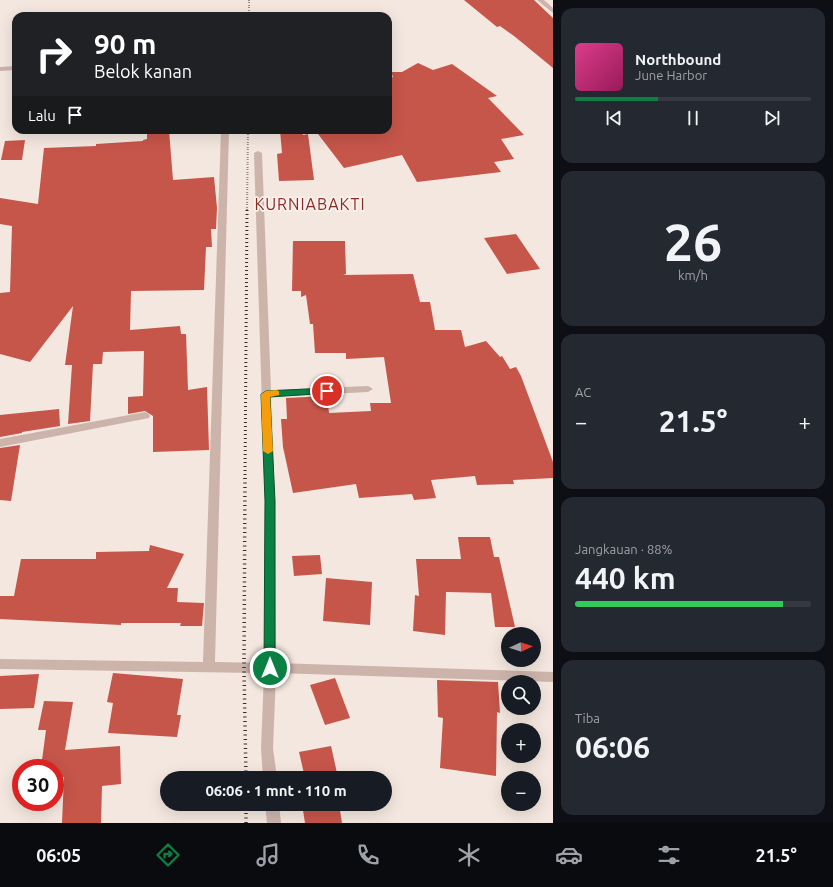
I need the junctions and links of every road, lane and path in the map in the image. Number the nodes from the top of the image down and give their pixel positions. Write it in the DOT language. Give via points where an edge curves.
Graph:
graph roads {
  1 [pos="540,0"];
  2 [pos="553,11"];
  3 [pos="12,68"];
  4 [pos="0,69"];
  5 [pos="225,134"];
  6 [pos="258,153"];
  7 [pos="368,389"];
  8 [pos="266,394"];
  9 [pos="144,416"];
  10 [pos="0,443"];
  11 [pos="0,664"];
  12 [pos="209,668"];
  13 [pos="270,668"];
  14 [pos="553,677"];
  15 [pos="269,771"];
  16 [pos="273,811"];
  17 [pos="274,823"];
  1 -- 2 [label="street"];
  3 -- 4 [label="street"];
  5 -- 12 [label="street"];
  6 -- 8 [label="street"];
  7 -- 8 [label="street"];
  8 -- 13 [label="street" via="270,501"];
  9 -- 10 [label="street"];
  11 -- 12 [label="street"];
  12 -- 13 [label="street"];
  13 -- 14 [label="street"];
  13 -- 15 [label="street" via="267,748"];
  16 -- 17 [label="street"];
}
